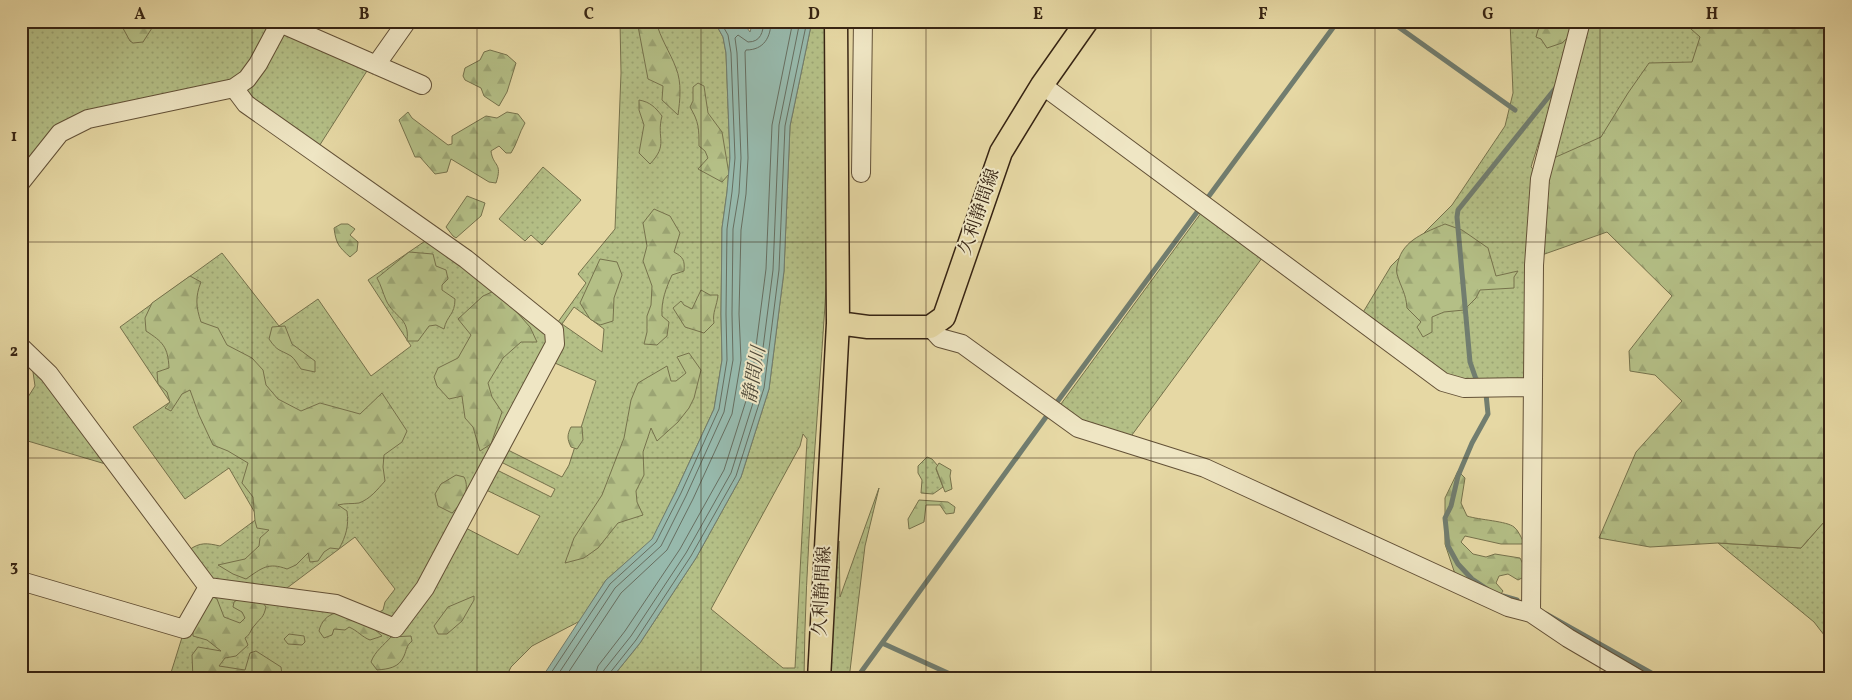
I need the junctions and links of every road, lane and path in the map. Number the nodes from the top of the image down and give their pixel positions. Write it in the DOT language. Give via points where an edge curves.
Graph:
graph roads {
  1 [pos="407,21"];
  2 [pos="836,21"];
  3 [pos="863,21"];
  4 [pos="1087,21"];
  5 [pos="1581,21"];
  6 [pos="280,22"];
  7 [pos="376,65"];
  8 [pos="422,85"];
  9 [pos="1042,85"];
  10 [pos="234,88"];
  11 [pos="861,173"];
  12 [pos="21,182"];
  13 [pos="838,323"];
  14 [pos="930,327"];
  15 [pos="21,347"];
  16 [pos="1533,387"];
  17 [pos="21,581"];
  18 [pos="208,587"];
  19 [pos="1531,613"];
  20 [pos="819,679"];
  21 [pos="1638,679"];
  1 -- 7 [label="street"];
  2 -- 13 [label="main road, 久利静間線"];
  3 -- 11 [label="street"];
  4 -- 9 [label="main road, 久利静間線"];
  5 -- 16 [label="street" via="1540,179 1534,265"];
  6 -- 7 [label="street"];
  6 -- 10 [label="street" via="258,64 247,79"];
  7 -- 8 [label="street"];
  9 -- 14 [label="main road, 久利静間線" via="1001,152 944,317"];
  9 -- 16 [label="street" via="1444,382 1464,388"];
  10 -- 12 [label="street" via="88,119 60,133"];
  10 -- 18 [label="street" via="246,104 466,259 554,330 555,344 425,588 395,628 336,604"];
  13 -- 14 [label="main road" via="868,327"];
  13 -- 20 [label="main road, 久利静間線"];
  14 -- 19 [label="street" via="940,338 962,344 1078,428 1205,468 1508,607"];
  15 -- 18 [label="street" via="50,374"];
  16 -- 19 [label="street"];
  17 -- 18 [label="street" via="184,629"];
  19 -- 21 [label="street"];
}
